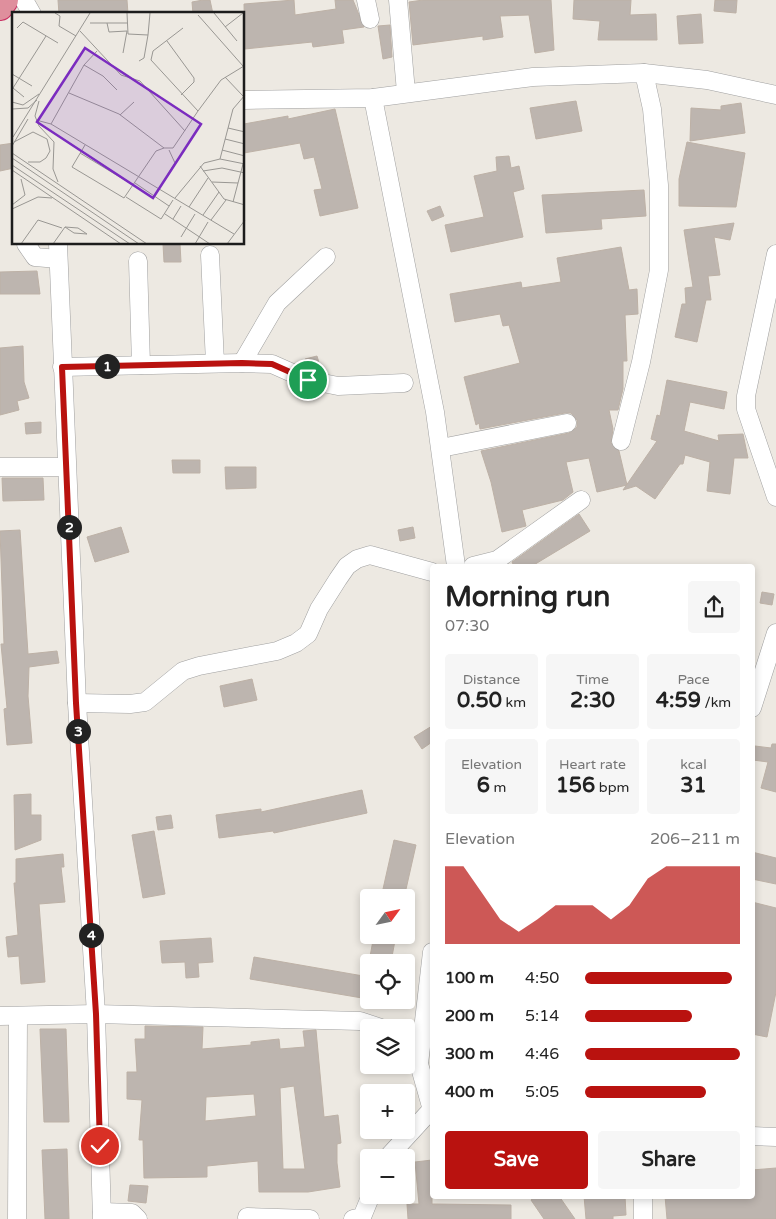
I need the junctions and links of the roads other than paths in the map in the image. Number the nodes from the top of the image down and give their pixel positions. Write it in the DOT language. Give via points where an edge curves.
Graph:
graph roads {
  1 [pos="5,0"];
  2 [pos="24,0"];
  3 [pos="366,0"];
  4 [pos="398,0"];
  5 [pos="0,7"];
  6 [pos="31,12"];
  7 [pos="370,18"];
  8 [pos="644,73"];
  9 [pos="406,92"];
  10 [pos="776,95"];
  11 [pos="373,98"];
  12 [pos="245,100"];
  13 [pos="27,245"];
  14 [pos="58,251"];
  15 [pos="776,254"];
  16 [pos="210,255"];
  17 [pos="326,257"];
  18 [pos="138,261"];
  19 [pos="215,363"];
  20 [pos="242,363"];
  21 [pos="141,365"];
  22 [pos="62,367"];
  23 [pos="404,383"];
  24 [pos="568,423"];
  25 [pos="621,441"];
  26 [pos="441,448"];
  27 [pos="0,467"];
  28 [pos="66,467"];
  29 [pos="776,497"];
  30 [pos="580,500"];
  31 [pos="456,564"];
  32 [pos="481,564"];
  33 [pos="430,571"];
  34 [pos="776,633"];
  35 [pos="755,699"];
  36 [pos="76,703"];
  37 [pos="430,969"];
  38 [pos="96,1014"];
  39 [pos="0,1016"];
  40 [pos="18,1016"];
  41 [pos="360,1021"];
  42 [pos="415,1060"];
  43 [pos="419,1064"];
  44 [pos="430,1103"];
  45 [pos="430,1112"];
  46 [pos="755,1136"];
  47 [pos="776,1137"];
  48 [pos="395,1149"];
  49 [pos="643,1199"];
  50 [pos="367,1204"];
  51 [pos="102,1215"];
  52 [pos="247,1217"];
  53 [pos="17,1219"];
  54 [pos="138,1219"];
  55 [pos="310,1219"];
  56 [pos="353,1219"];
  57 [pos="644,1219"];
  1 -- 5 [label="highway"];
  2 -- 6 [label="street"];
  3 -- 7 [label="street"];
  4 -- 9 [label="street"];
  8 -- 9 [label="street" via="533,77"];
  8 -- 10 [label="street" via="707,80"];
  8 -- 25 [label="street" via="652,108 659,185 659,270"];
  9 -- 11 [label="street"];
  11 -- 12 [label="street"];
  11 -- 26 [label="street" via="401,229"];
  13 -- 14 [label="street" via="36,257"];
  14 -- 22 [label="street"];
  15 -- 29 [label="street" via="746,396 746,409"];
  16 -- 19 [label="street"];
  17 -- 20 [label="street" via="277,303"];
  18 -- 21 [label="street"];
  19 -- 20 [label="street"];
  19 -- 21 [label="street"];
  20 -- 23 [label="street" via="272,364 308,380 338,386"];
  21 -- 22 [label="street"];
  22 -- 28 [label="street"];
  24 -- 26 [label="street"];
  26 -- 31 [label="street"];
  27 -- 28 [label="street"];
  28 -- 36 [label="street"];
  30 -- 32 [label="street" via="497,560"];
  33 -- 36 [label="street" via="370,555 357,559 338,579 308,634 296,643 277,651 183,671 145,702"];
  34 -- 35 [label="street"];
  36 -- 38 [label="street"];
  37 -- 43 [label="street"];
  38 -- 40 [label="street"];
  38 -- 41 [label="street"];
  38 -- 51 [label="street"];
  39 -- 40 [label="street"];
  40 -- 53 [label="street"];
  42 -- 43 [label="street"];
  43 -- 44 [label="street"];
  45 -- 48 [label="street"];
  46 -- 47 [label="street"];
  49 -- 57 [label="street"];
  50 -- 56 [label="street" via="362,1217"];
  51 -- 54 [label="street" via="132,1213"];
  52 -- 55 [label="street"];
}
